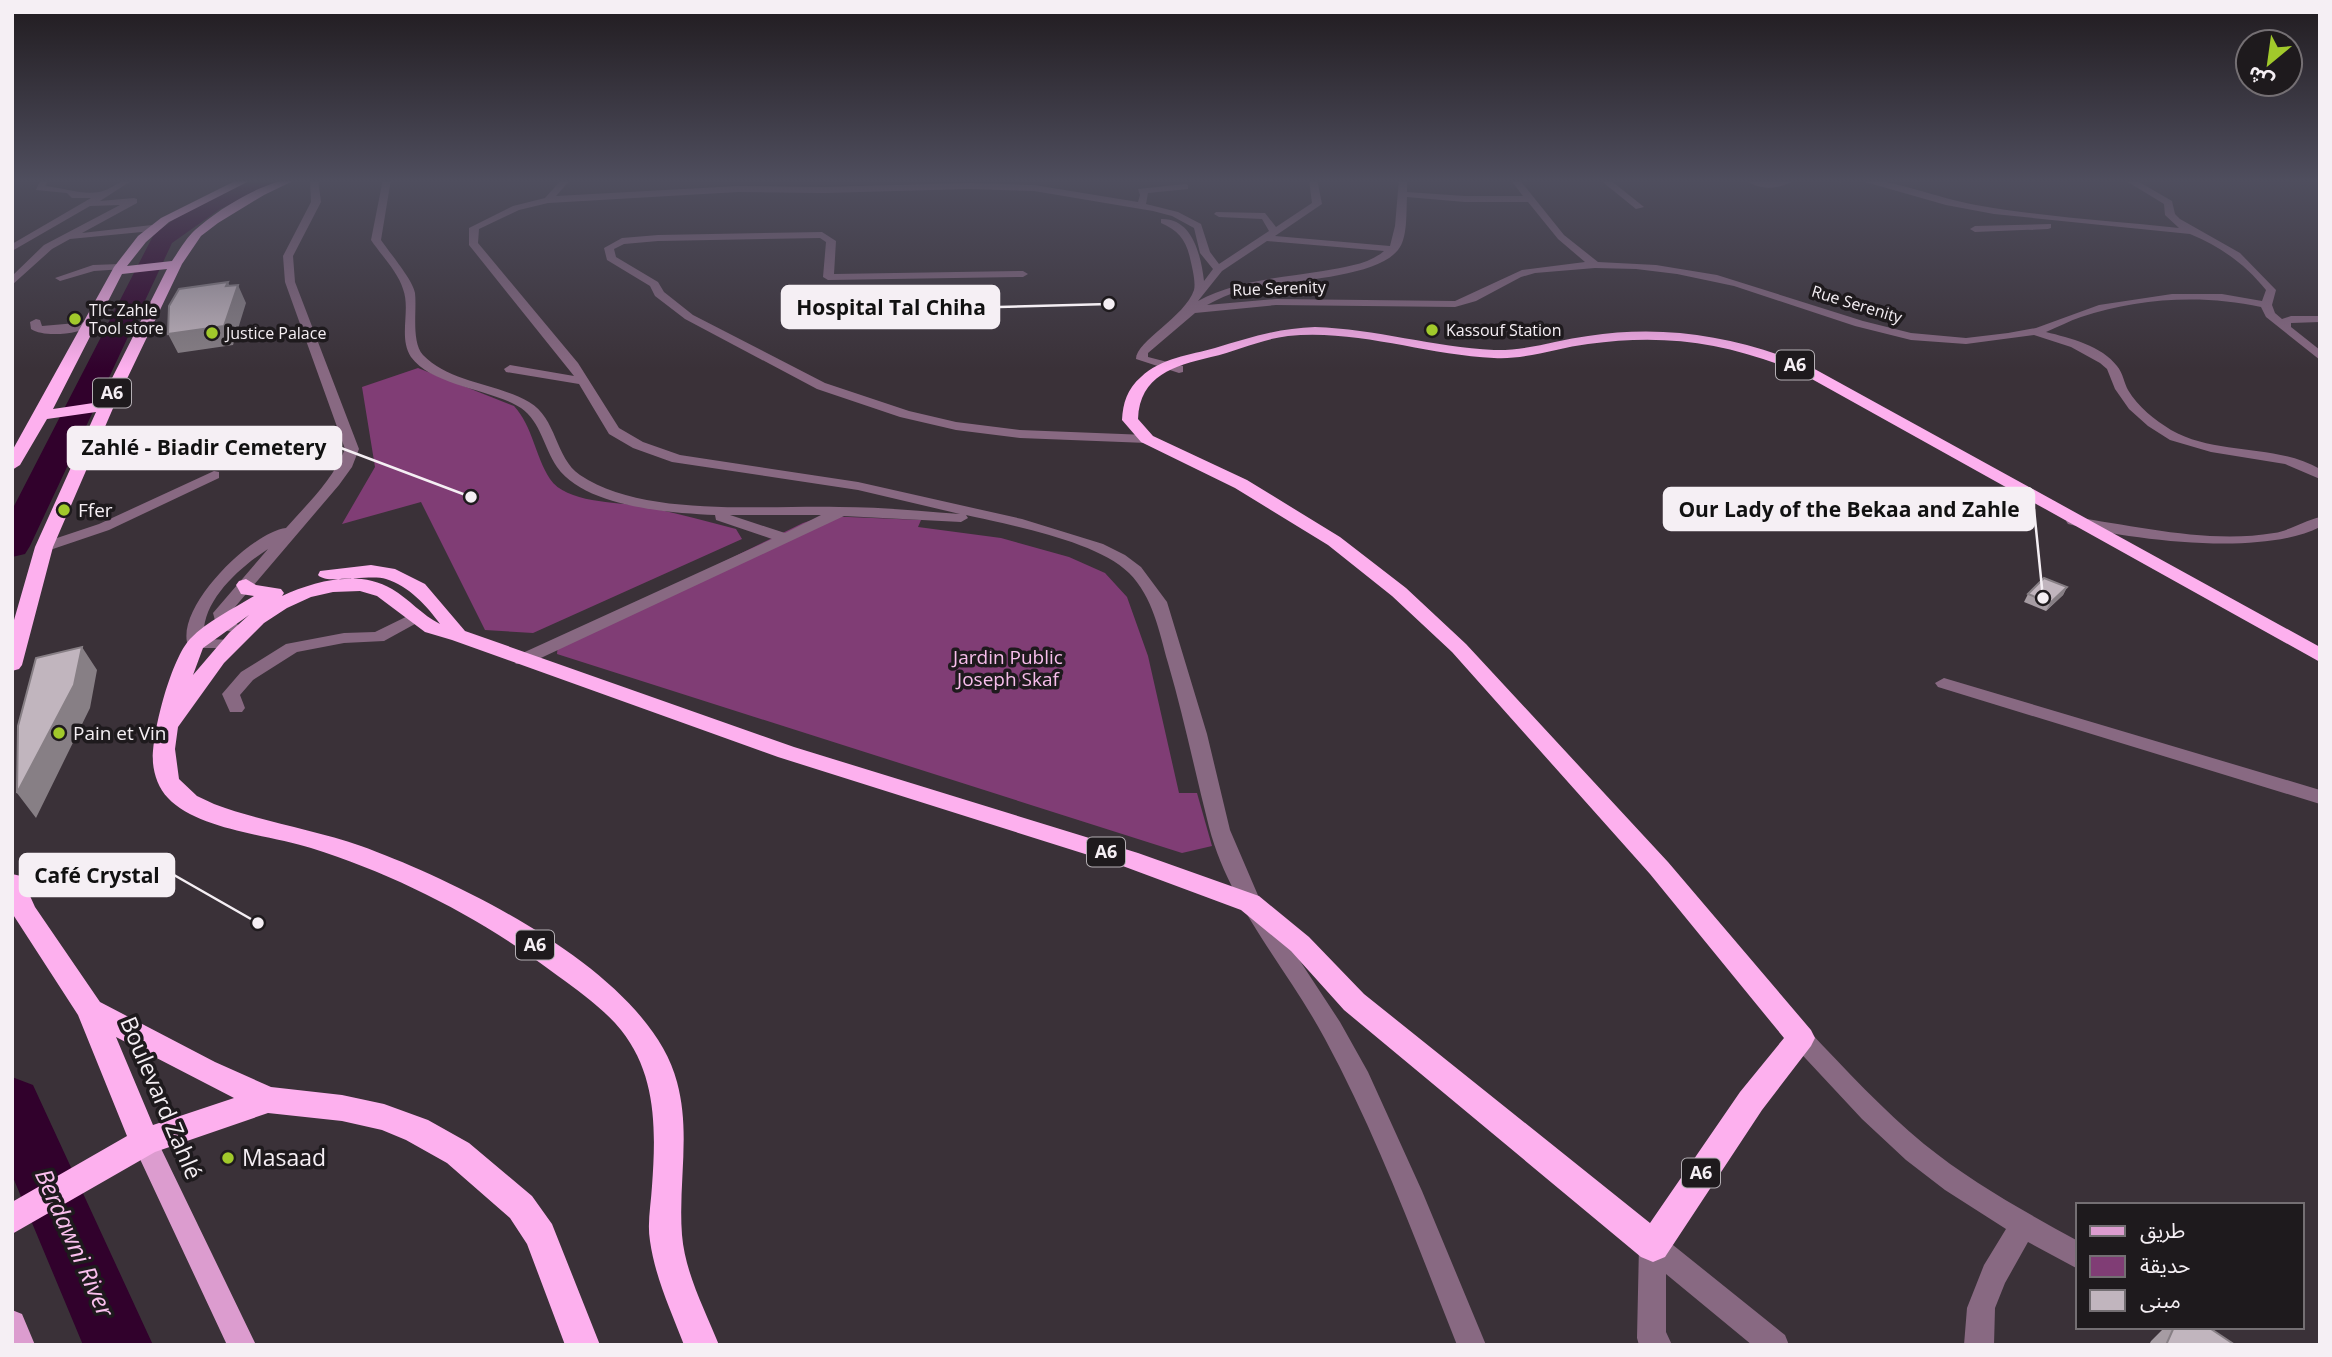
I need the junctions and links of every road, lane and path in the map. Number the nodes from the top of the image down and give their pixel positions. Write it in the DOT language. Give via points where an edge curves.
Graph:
graph roads {
  1 [pos="57,242"];
  2 [pos="140,242"];
  3 [pos="191,242"];
  4 [pos="295,242"];
  5 [pos="378,242"];
  6 [pos="473,242"];
  7 [pos="620,242"];
  8 [pos="831,242"];
  9 [pos="1192,242"];
  10 [pos="1203,242"];
  11 [pos="1257,242"];
  12 [pos="1320,242"];
  13 [pos="1397,242"];
  14 [pos="1567,242"];
  15 [pos="2215,242"];
  16 [pos="1394,248"];
  17 [pos="176,264"];
  18 [pos="1595,265"];
  19 [pos="119,269"];
  20 [pos="1218,269"];
  21 [pos="1023,274"];
  22 [pos="60,278"];
  23 [pos="12,282"];
  24 [pos="1200,289"];
  25 [pos="2266,306"];
  26 [pos="1189,313"];
  27 [pos="2320,319"];
  28 [pos="36,322"];
  29 [pos="88,325"];
  30 [pos="2286,329"];
  31 [pos="2034,332"];
  32 [pos="2320,356"];
  33 [pos="510,369"];
  34 [pos="1169,370"];
  35 [pos="583,381"];
  36 [pos="101,401"];
  37 [pos="45,409"];
  38 [pos="1147,439"];
  39 [pos="18,448"];
  40 [pos="12,465"];
  41 [pos="736,467"];
  42 [pos="214,475"];
  43 [pos="2320,475"];
  44 [pos="887,492"];
  45 [pos="691,509"];
  46 [pos="796,510"];
  47 [pos="841,511"];
  48 [pos="872,512"];
  49 [pos="2320,520"];
  50 [pos="2073,521"];
  51 [pos="1017,522"];
  52 [pos="292,528"];
  53 [pos="780,540"];
  54 [pos="44,547"];
  55 [pos="246,585"];
  56 [pos="274,593"];
  57 [pos="418,617"];
  58 [pos="232,633"];
  59 [pos="458,635"];
  60 [pos="195,645"];
  61 [pos="2320,656"];
  62 [pos="522,660"];
  63 [pos="12,665"];
  64 [pos="1944,683"];
  65 [pos="236,708"];
  66 [pos="167,727"];
  67 [pos="2320,796"];
  68 [pos="12,883"];
  69 [pos="1250,903"];
  70 [pos="90,1010"];
  71 [pos="1801,1038"];
  72 [pos="268,1100"];
  73 [pos="145,1142"];
  74 [pos="14,1218"];
  75 [pos="2023,1224"];
  76 [pos="1653,1246"];
  77 [pos="2076,1255"];
  78 [pos="12,1324"];
  79 [pos="21,1345"];
  80 [pos="242,1345"];
  81 [pos="583,1345"];
  82 [pos="702,1345"];
  83 [pos="1472,1345"];
  84 [pos="1658,1345"];
  85 [pos="1775,1345"];
  86 [pos="1979,1345"];
  1 -- 23 [label="street"];
  2 -- 19 [label="highway, A6"];
  3 -- 17 [label="highway, A6"];
  4 -- 52 [label="street" via="288,256 290,282 352,449 340,474"];
  5 -- 45 [label="street" via="409,289 412,345 417,356 436,370 537,414 565,470 582,483 617,496"];
  6 -- 35 [label="street"];
  7 -- 38 [label="street" via="609,248 611,258 654,284 659,294 689,317 821,386 956,426 1020,434"];
  8 -- 21 [label="street" via="828,277"];
  9 -- 24 [label="street"];
  10 -- 20 [label="street"];
  11 -- 20 [label="street"];
  12 -- 16 [label="street"];
  13 -- 16 [label="street"];
  14 -- 18 [label="street"];
  15 -- 25 [label="street" via="2249,265 2271,290"];
  16 -- 26 [label="street" via="1358,268 1234,289"];
  17 -- 19 [label="highway"];
  17 -- 36 [label="highway, A6"];
  18 -- 26 [label="street, Rue Serenity" via="1527,272 1482,296 1455,304 1297,302"];
  18 -- 31 [label="street, Rue Serenity" via="1710,277 1911,337 1967,341"];
  19 -- 22 [label="street" via="93,268"];
  19 -- 29 [label="highway, A6"];
  20 -- 24 [label="street"];
  24 -- 26 [label="street"];
  25 -- 30 [label="street"];
  25 -- 31 [label="street, Rue Serenity" via="2243,299 2212,298 2135,302 2076,314"];
  26 -- 34 [label="street" via="1142,352 1142,359"];
  27 -- 30 [label="street" via="2291,319 2285,322"];
  28 -- 29 [label="street" via="37,329 46,330"];
  29 -- 37 [label="highway, A6"];
  30 -- 32 [label="street"];
  31 -- 43 [label="street" via="2072,342 2112,367 2122,390 2149,422 2180,439 2228,453 2290,461"];
  33 -- 35 [label="street"];
  34 -- 38 [label="highway, A6" via="1135,395 1130,420"];
  34 -- 50 [label="highway, A6" via="1272,334 1312,331 1496,354 1655,333 1710,338 1766,352 1806,370"];
  35 -- 41 [label="street" via="614,431 638,446 677,459"];
  36 -- 37 [label="highway"];
  36 -- 54 [label="highway, A6"];
  37 -- 39 [label="highway, A6"];
  38 -- 71 [label="highway" via="1241,484 1334,541 1399,592 1459,648 1659,868"];
  39 -- 40 [label="highway, A6"];
  41 -- 44 [label="street"];
  41 -- 47 [label="street" via="832,491 841,498"];
  42 -- 54 [label="street" via="104,527"];
  44 -- 48 [label="street"];
  44 -- 51 [label="street"];
  45 -- 46 [label="street"];
  45 -- 53 [label="street" via="742,522"];
  46 -- 47 [label="street"];
  46 -- 53 [label="street"];
  47 -- 48 [label="street"];
  47 -- 53 [label="street"];
  48 -- 51 [label="street"];
  49 -- 50 [label="street" via="2286,536 2255,539"];
  50 -- 61 [label="highway, A6"];
  51 -- 69 [label="street" via="1120,558 1160,602 1220,830"];
  52 -- 55 [label="street"];
  52 -- 60 [label="street" via="251,552 214,590 196,622"];
  53 -- 62 [label="street"];
  54 -- 63 [label="highway, A6"];
  55 -- 56 [label="highway" via="248,590"];
  55 -- 58 [label="street" via="221,613"];
  56 -- 58 [label="highway, A6"];
  56 -- 59 [label="highway, A6" via="328,574 384,571 399,575 425,594"];
  57 -- 58 [label="highway, A6" via="373,587 345,585 296,596"];
  57 -- 59 [label="highway, A6" via="432,628"];
  57 -- 65 [label="street" via="378,637 292,648 247,676 231,694"];
  58 -- 60 [label="highway, A6"];
  58 -- 66 [label="highway, A6"];
  59 -- 62 [label="highway, A6"];
  60 -- 66 [label="highway, A6"];
  62 -- 69 [label="highway, A6" via="786,752 1129,859"];
  64 -- 67 [label="street"];
  66 -- 82 [label="highway, A6" via="166,778 187,800 237,820 316,841 451,895 511,928 564,965 633,1024 668,1096 666,1238"];
  68 -- 70 [label="highway, Boulevard Zahlé" via="24,911"];
  69 -- 76 [label="highway, A6" via="1300,944 1354,1002"];
  69 -- 83 [label="street" via="1359,1079"];
  70 -- 72 [label="highway"];
  70 -- 73 [label="highway, Boulevard Zahlé"];
  71 -- 75 [label="street" via="1870,1112 1917,1153"];
  71 -- 76 [label="highway, A6" via="1751,1101"];
  72 -- 73 [label="highway"];
  72 -- 81 [label="highway" via="384,1117 458,1153 521,1207 540,1236"];
  73 -- 74 [label="highway"];
  73 -- 80 [label="main road, Boulevard Zahlé"];
  75 -- 77 [label="street"];
  75 -- 86 [label="street" via="1981,1308"];
  76 -- 84 [label="street" via="1651,1339"];
  76 -- 85 [label="street"];
  78 -- 79 [label="main road"];
}
